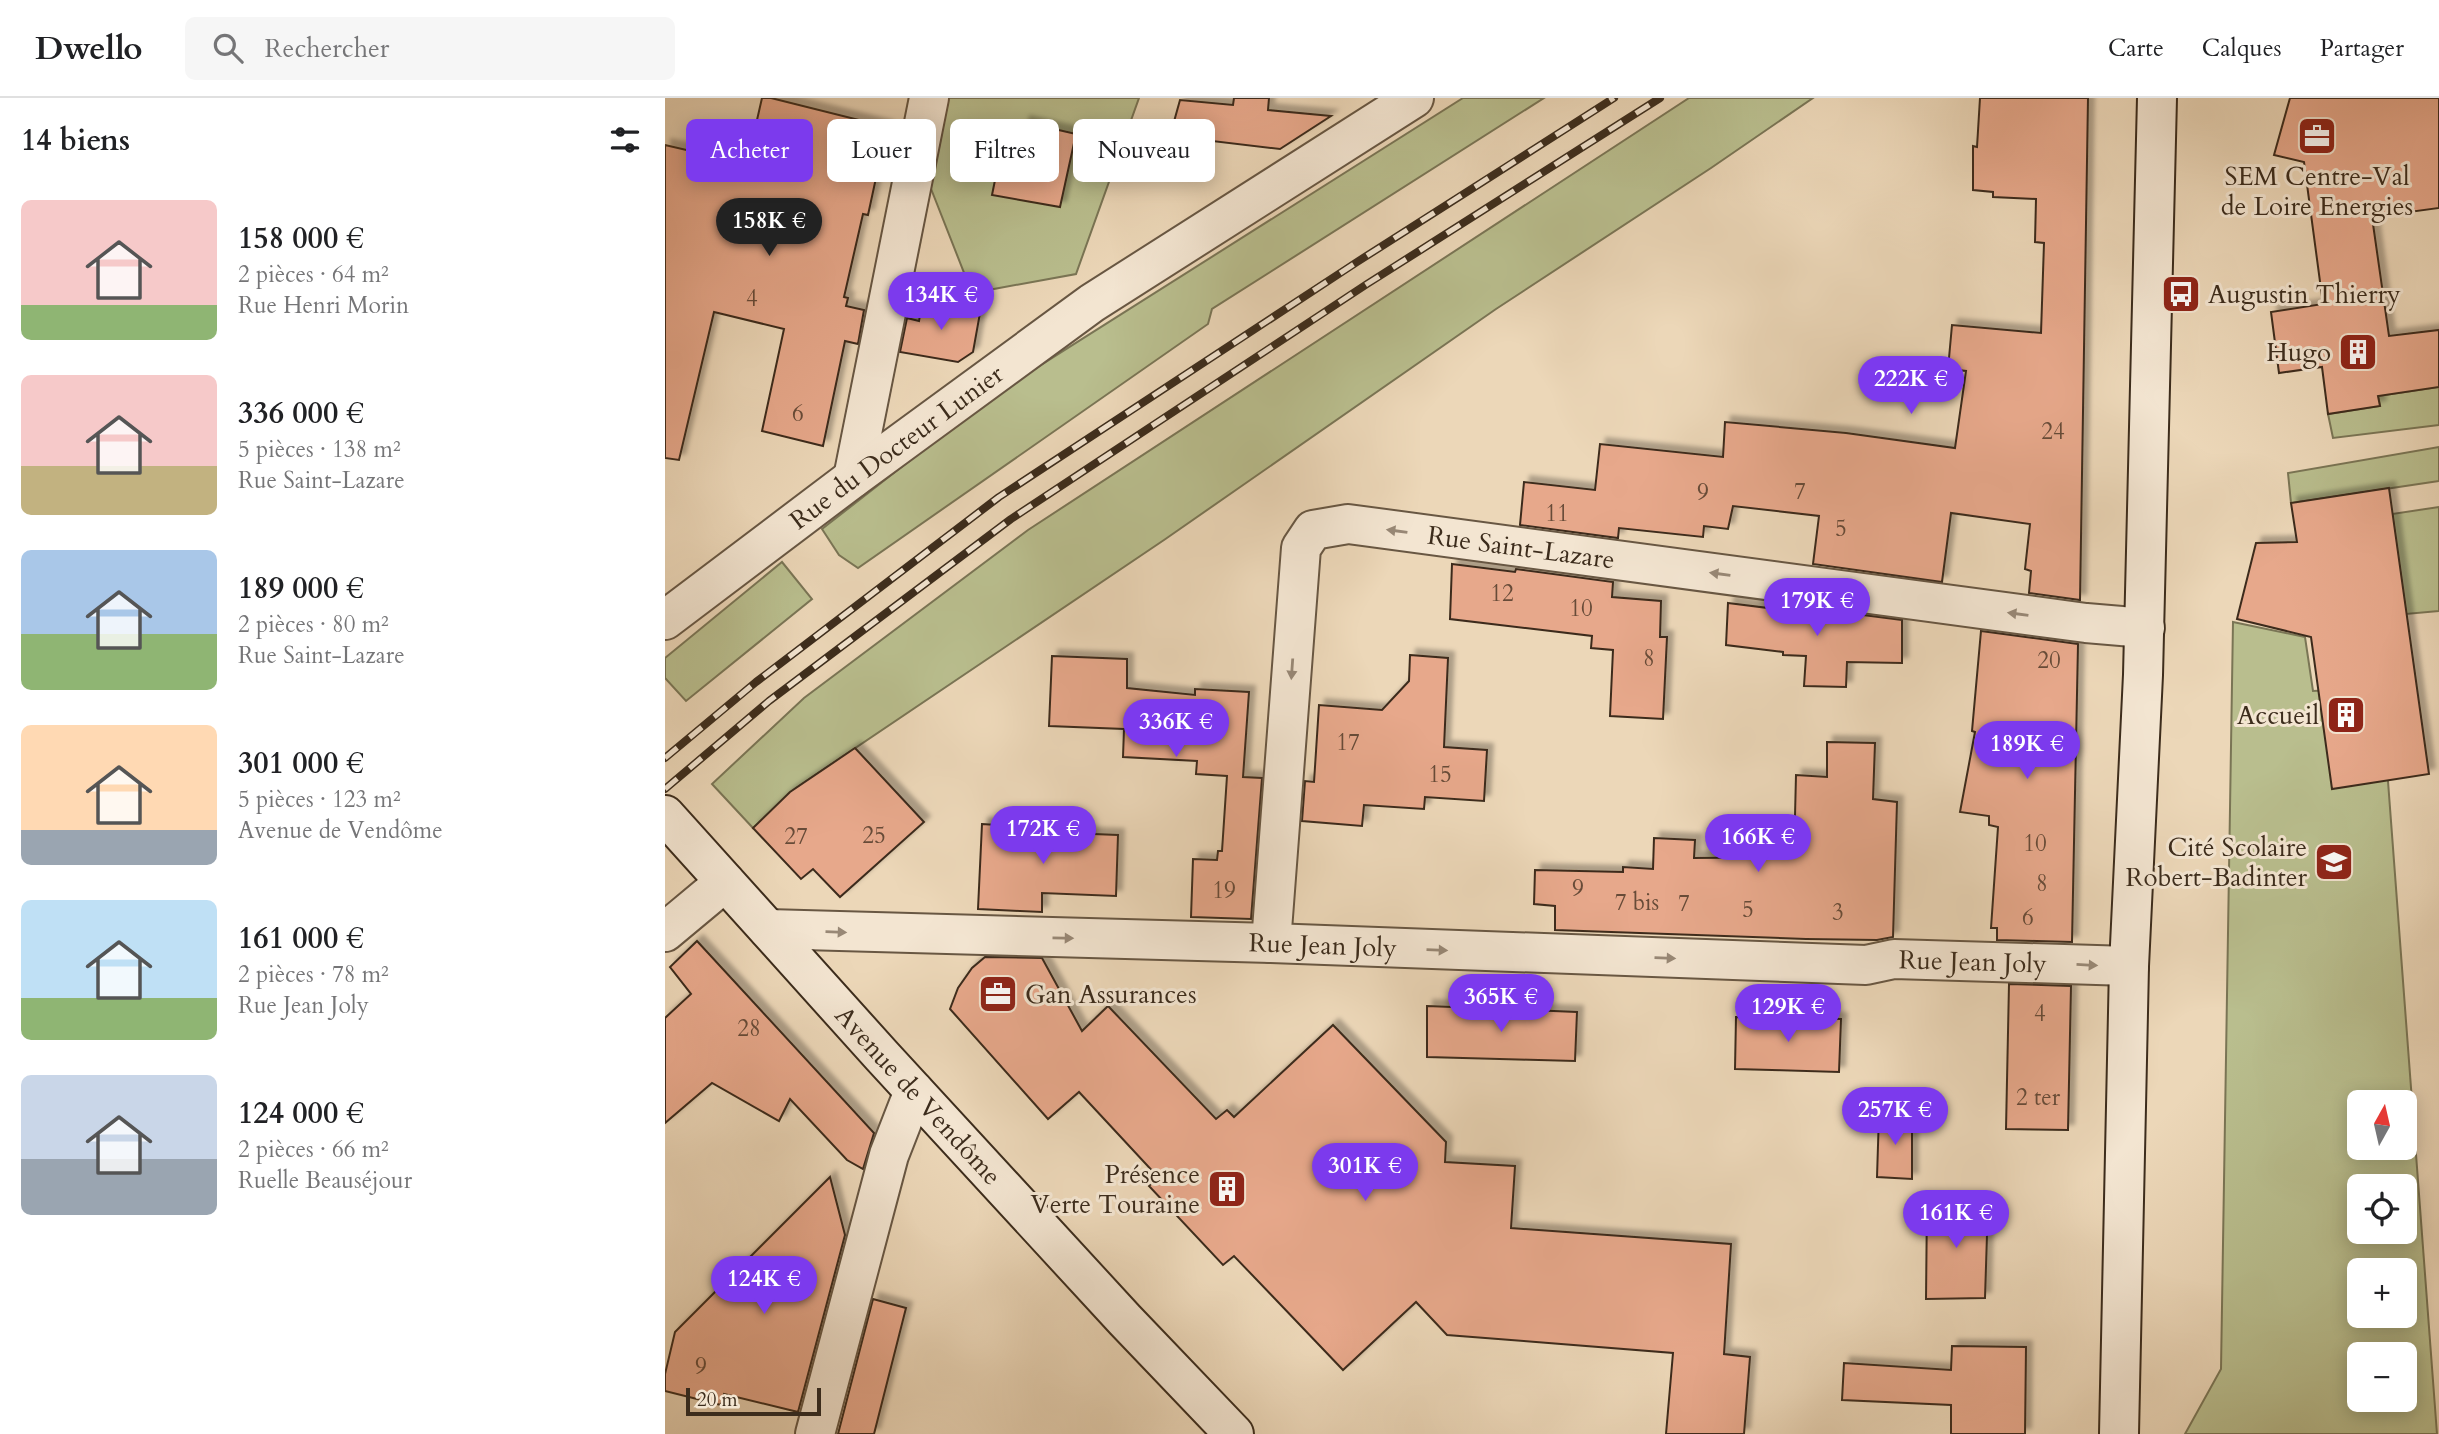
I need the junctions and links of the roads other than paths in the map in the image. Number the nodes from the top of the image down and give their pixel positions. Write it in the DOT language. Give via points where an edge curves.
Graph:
graph roads {
  1 [pos="929,98"];
  2 [pos="1414,98"];
  3 [pos="2157,98"];
  4 [pos="853,478"];
  5 [pos="665,620"];
  6 [pos="2145,628"];
  7 [pos="668,817"];
  8 [pos="725,882"];
  9 [pos="768,929"];
  10 [pos="665,932"];
  11 [pos="1271,943"];
  12 [pos="2129,966"];
  13 [pos="915,1091"];
  14 [pos="815,1434"];
  15 [pos="1234,1434"];
  16 [pos="2119,1434"];
  1 -- 4 [label="street"];
  2 -- 4 [label="street, Rue du Docteur Lunier" via="1092,303"];
  3 -- 6 [label="street"];
  4 -- 5 [label="street, Rue du Docteur Lunier"];
  6 -- 11 [label="street, Rue Saint-Lazare, one-way" via="1349,524 1313,530 1301,548"];
  6 -- 12 [label="street"];
  7 -- 8 [label="street, Avenue de Vendôme"];
  8 -- 9 [label="street, Avenue de Vendôme"];
  8 -- 10 [label="street"];
  9 -- 11 [label="street, Rue Jean Joly, one-way"];
  9 -- 13 [label="street, Avenue de Vendôme"];
  11 -- 12 [label="street, Rue Jean Joly, one-way" via="1867,965 1894,960"];
  12 -- 16 [label="street"];
  13 -- 14 [label="street" via="889,1155"];
  13 -- 15 [label="street, Avenue de Vendôme"];
}
